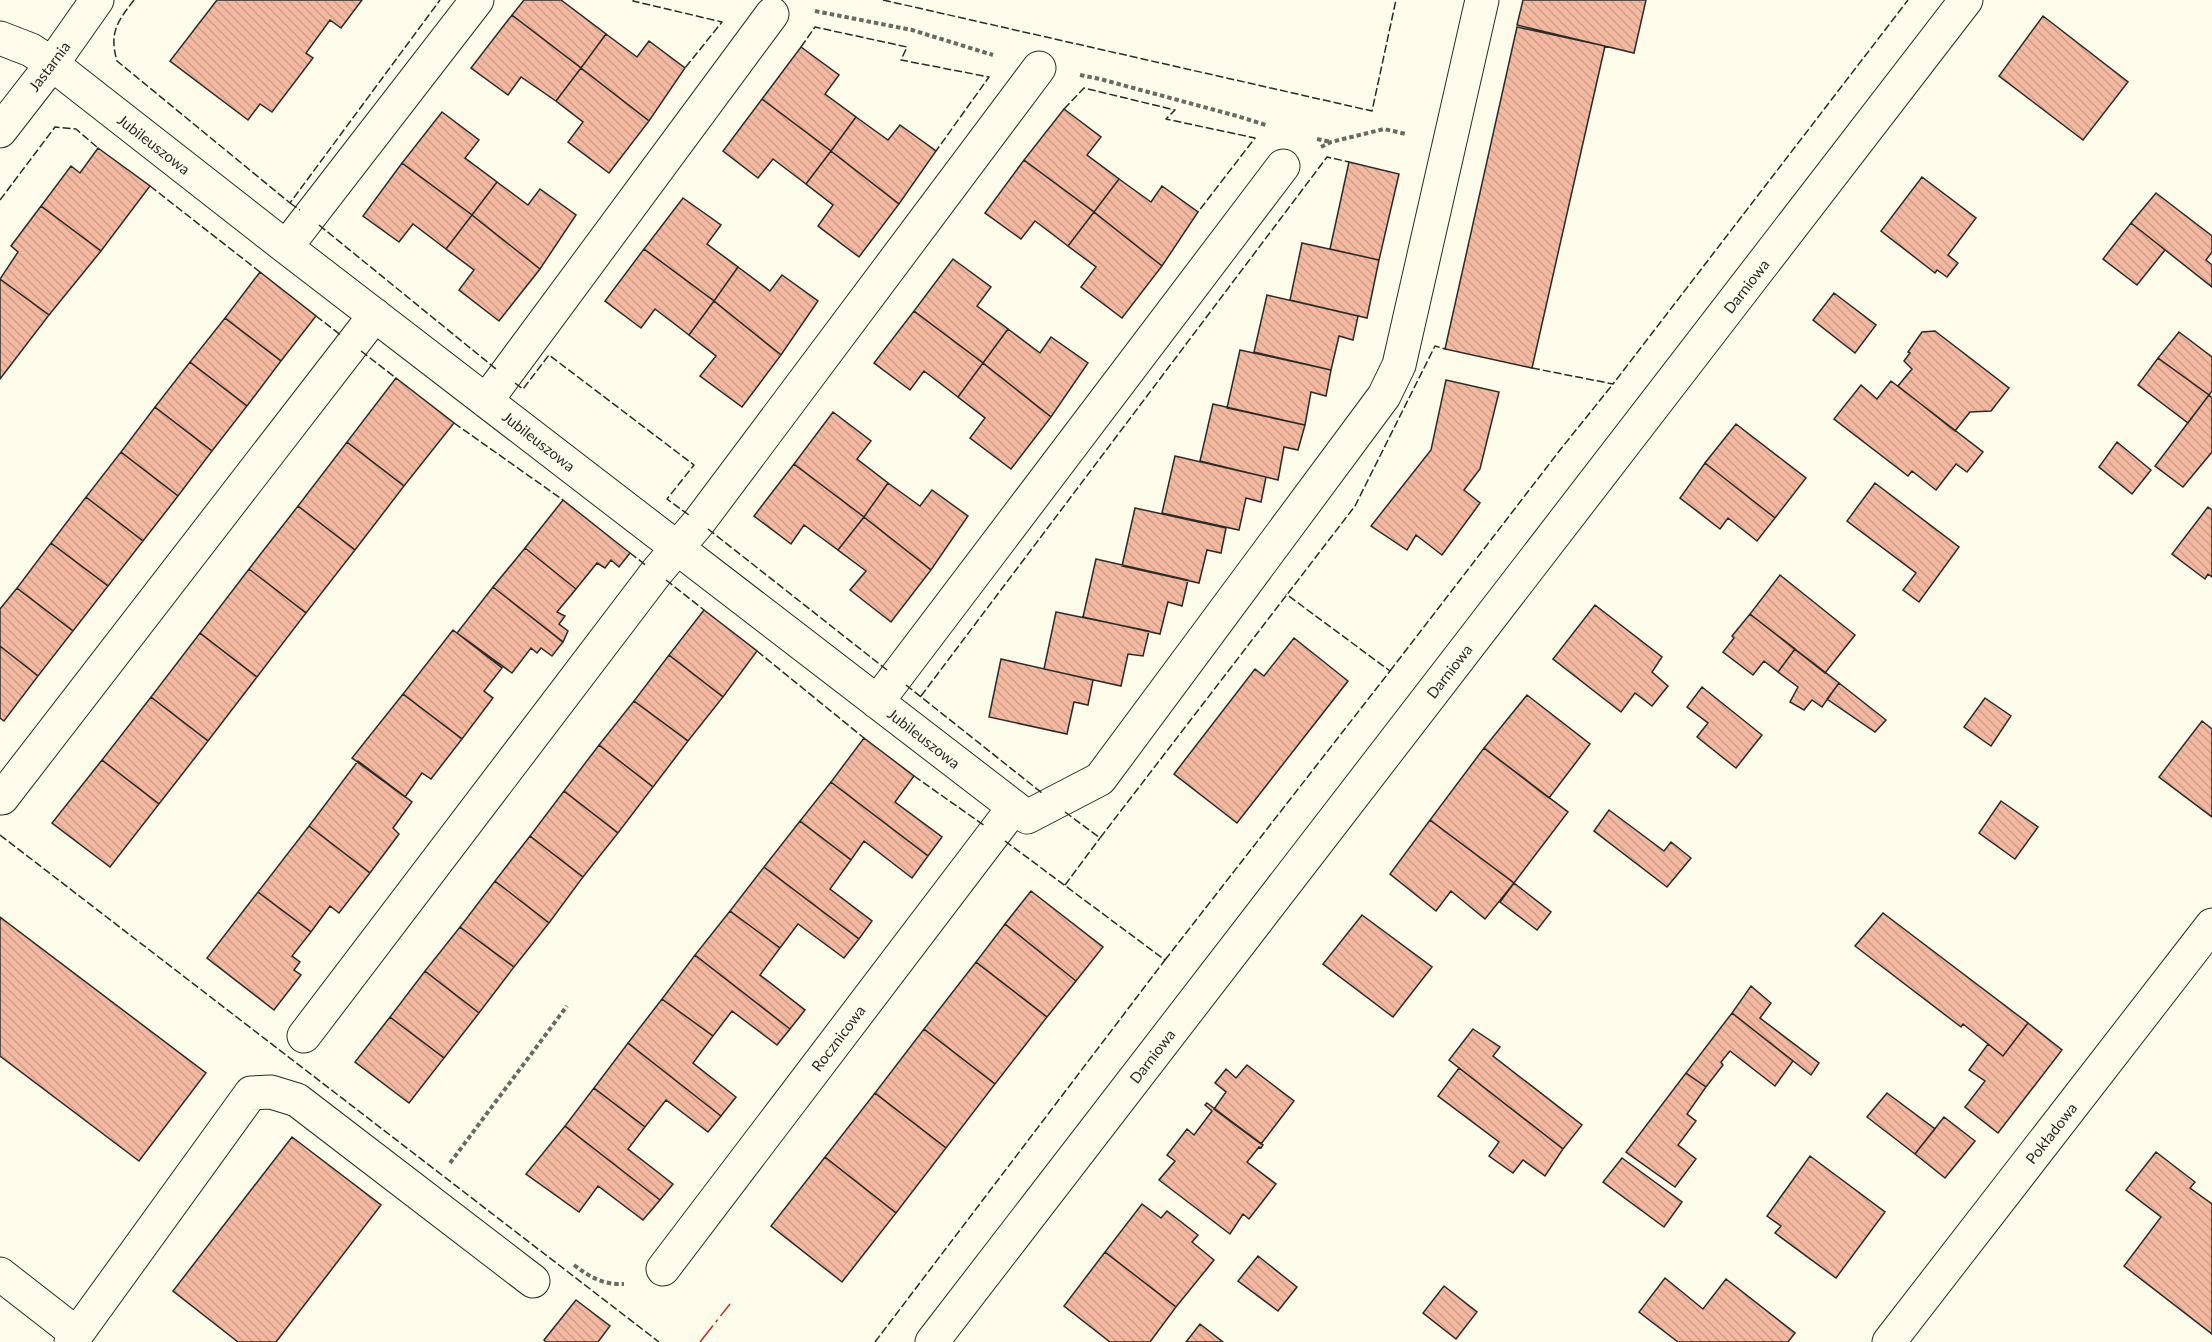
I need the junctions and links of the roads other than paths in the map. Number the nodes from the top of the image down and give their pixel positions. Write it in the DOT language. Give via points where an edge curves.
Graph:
graph roads {
  1 [pos="97,0"];
  2 [pos="477,0"];
  3 [pos="1482,0"];
  4 [pos="1966,0"];
  5 [pos="772,14"];
  6 [pos="0,38"];
  7 [pos="52,64"];
  8 [pos="1039,68"];
  9 [pos="0,131"];
  10 [pos="1283,166"];
  11 [pos="286,247"];
  12 [pos="375,315"];
  13 [pos="486,401"];
  14 [pos="679,549"];
  15 [pos="877,702"];
  16 [pos="2,798"];
  17 [pos="1020,812"];
  18 [pos="2212,925"];
  19 [pos="304,1036"];
  20 [pos="663,1269"];
  21 [pos="0,1274"];
  22 [pos="533,1281"];
  23 [pos="74,1338"];
  24 [pos="932,1342"];
  25 [pos="1889,1342"];
  1 -- 7 [label="street, Jastarnia"];
  2 -- 11 [label="street"];
  3 -- 17 [label="street" via="1399,365 1384,396 1100,779"];
  4 -- 24 [label="street, Darniowa"];
  5 -- 13 [label="street"];
  6 -- 7 [label="street, Jubileuszowa" via="32,50"];
  7 -- 9 [label="street, Jastarnia"];
  7 -- 11 [label="street, Jubileuszowa"];
  8 -- 14 [label="street"];
  10 -- 15 [label="street"];
  11 -- 12 [label="street, Jubileuszowa"];
  12 -- 13 [label="street, Jubileuszowa"];
  12 -- 16 [label="street"];
  13 -- 14 [label="street, Jubileuszowa"];
  14 -- 15 [label="street, Jubileuszowa"];
  14 -- 19 [label="street"];
  15 -- 17 [label="street, Jubileuszowa"];
  17 -- 20 [label="street, Rocznicowa"];
  18 -- 25 [label="street, Pokładowa"];
  21 -- 23 [label="street"];
  22 -- 23 [label="street" via="297,1100 271,1092 251,1093"];
}
